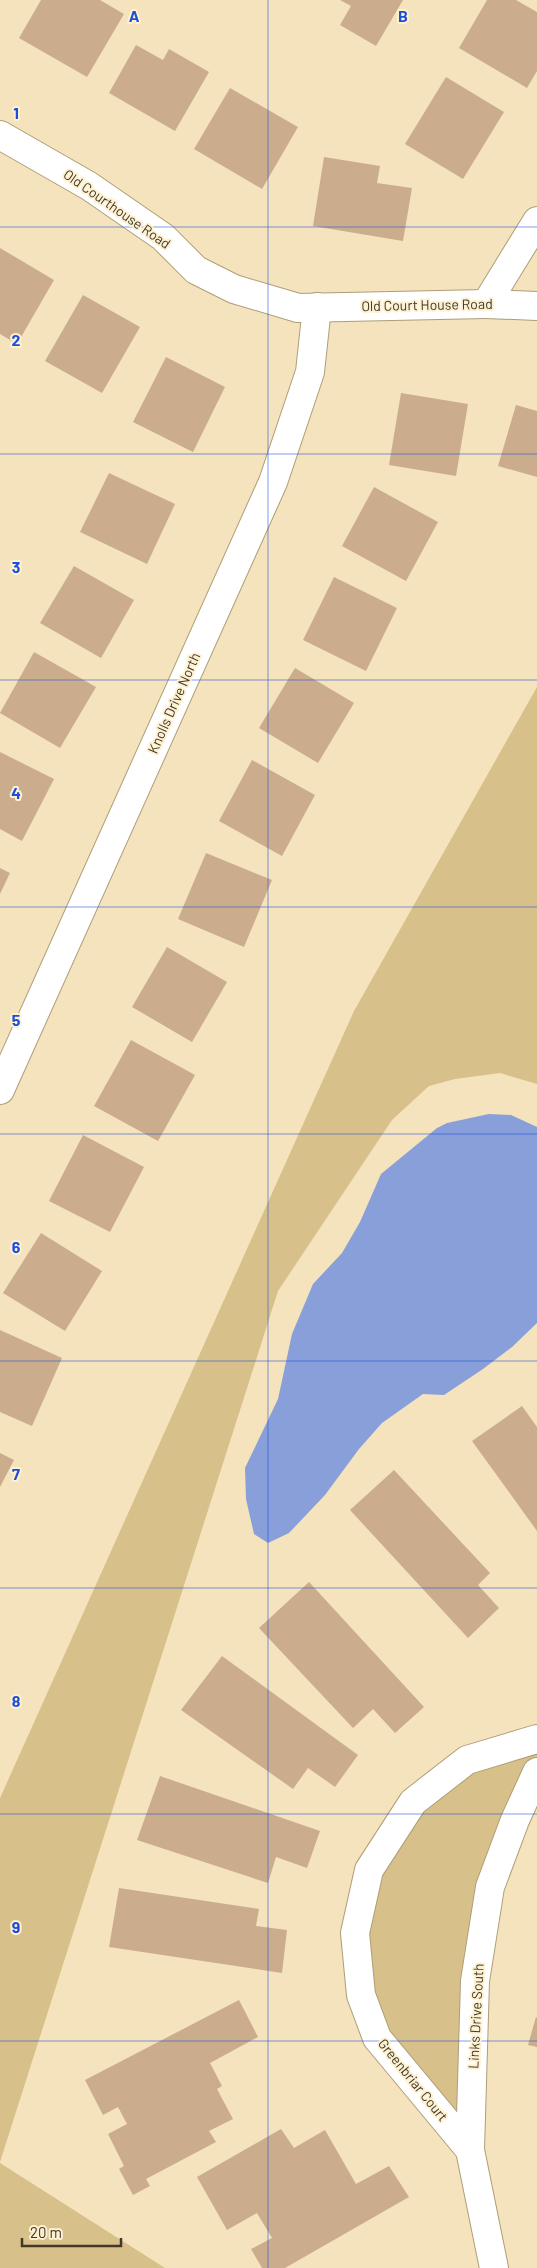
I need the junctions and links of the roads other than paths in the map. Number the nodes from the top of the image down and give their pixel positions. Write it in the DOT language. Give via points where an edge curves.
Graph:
graph roads {
  1 [pos="0,135"];
  2 [pos="537,221"];
  3 [pos="486,304"];
  4 [pos="537,306"];
  5 [pos="317,307"];
  6 [pos="0,1090"];
  7 [pos="537,1739"];
  8 [pos="537,1772"];
  9 [pos="470,2150"];
  10 [pos="494,2268"];
  1 -- 5 [label="street, Old Courthouse Road" via="89,186 163,238 196,270 234,289 298,308"];
  2 -- 3 [label="street"];
  3 -- 4 [label="street, Old Court House Road"];
  3 -- 5 [label="street, Old Court House Road"];
  5 -- 6 [label="street, Knolls Drive North" via="310,372 273,482"];
  7 -- 9 [label="street, Greenbriar Court" via="467,1760 412,1802 369,1870 355,1933 361,1994 378,2038"];
  8 -- 9 [label="street, Links Drive South" via="514,1820 490,1887 475,1981"];
  9 -- 10 [label="street, Links Drive South"];
}
